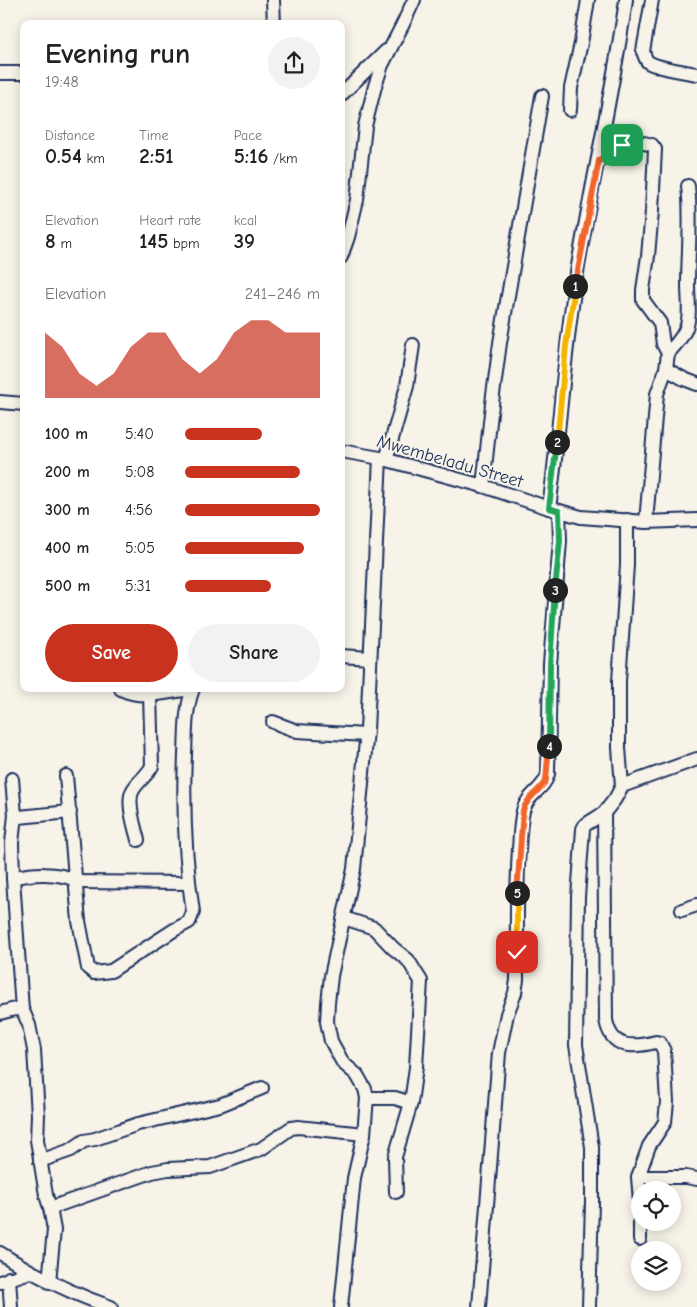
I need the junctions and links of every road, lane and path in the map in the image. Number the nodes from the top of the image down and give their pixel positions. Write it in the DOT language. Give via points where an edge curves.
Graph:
graph roads {
  1 [pos="273,0"];
  2 [pos="414,0"];
  3 [pos="588,0"];
  4 [pos="626,0"];
  5 [pos="652,0"];
  6 [pos="274,20"];
  7 [pos="392,45"];
  8 [pos="0,73"];
  9 [pos="20,73"];
  10 [pos="697,74"];
  11 [pos="345,91"];
  12 [pos="542,96"];
  13 [pos="570,110"];
  14 [pos="599,160"];
  15 [pos="688,186"];
  16 [pos="345,246"];
  17 [pos="413,345"];
  18 [pos="668,353"];
  19 [pos="666,369"];
  20 [pos="697,384"];
  21 [pos="0,402"];
  22 [pos="20,404"];
  23 [pos="345,452"];
  24 [pos="383,459"];
  25 [pos="484,486"];
  26 [pos="554,510"];
  27 [pos="627,520"];
  28 [pos="697,520"];
  29 [pos="646,522"];
  30 [pos="345,656"];
  31 [pos="370,658"];
  32 [pos="126,692"];
  33 [pos="166,692"];
  34 [pos="191,692"];
  35 [pos="150,694"];
  36 [pos="273,722"];
  37 [pos="366,735"];
  38 [pos="697,759"];
  39 [pos="66,776"];
  40 [pos="12,779"];
  41 [pos="622,786"];
  42 [pos="70,812"];
  43 [pos="604,812"];
  44 [pos="15,815"];
  45 [pos="138,840"];
  46 [pos="13,878"];
  47 [pos="75,881"];
  48 [pos="189,883"];
  49 [pos="697,906"];
  50 [pos="682,910"];
  51 [pos="344,918"];
  52 [pos="22,1010"];
  53 [pos="0,1013"];
  54 [pos="262,1088"];
  55 [pos="367,1098"];
  56 [pos="411,1104"];
  57 [pos="364,1134"];
  58 [pos="40,1161"];
  59 [pos="638,1177"];
  60 [pos="697,1179"];
  61 [pos="638,1181"];
  62 [pos="396,1192"];
  63 [pos="50,1208"];
  64 [pos="640,1231"];
  65 [pos="640,1239"];
  66 [pos="0,1253"];
  67 [pos="30,1272"];
  68 [pos="5,1280"];
  69 [pos="49,1282"];
  70 [pos="91,1303"];
  71 [pos="11,1307"];
  72 [pos="112,1307"];
  73 [pos="340,1307"];
  74 [pos="479,1307"];
  75 [pos="589,1307"];
  1 -- 6 [label="street"];
  2 -- 7 [label="street"];
  3 -- 13 [label="street" via="571,88"];
  4 -- 14 [label="street"];
  5 -- 10 [label="street" via="643,50 645,58 648,62"];
  7 -- 11 [label="street"];
  7 -- 16 [label="street" via="382,64 365,126 357,200"];
  8 -- 9 [label="street"];
  12 -- 25 [label="street" via="498,360"];
  14 -- 18 [label="street" via="622,145 634,142 643,142 655,149 643,300 660,323 663,344"];
  14 -- 26 [label="street" via="566,346"];
  15 -- 18 [label="street" via="691,209 687,327"];
  17 -- 24 [label="street" via="407,386"];
  18 -- 19 [label="street"];
  19 -- 20 [label="street"];
  19 -- 29 [label="street" via="657,394"];
  21 -- 22 [label="street"];
  23 -- 24 [label="street, Mwembeladu Street"];
  24 -- 25 [label="street, Mwembeladu Street"];
  24 -- 31 [label="street"];
  25 -- 26 [label="street, Mwembeladu Street"];
  26 -- 27 [label="street, Mwembeladu Street" via="581,517"];
  26 -- 74 [label="street" via="560,541 550,664 548,774 544,785 527,800 523,810 517,898 517,980 499,1053"];
  27 -- 29 [label="street, Mwembeladu Street"];
  27 -- 41 [label="street" via="619,681"];
  28 -- 29 [label="street, Mwembeladu Street"];
  30 -- 31 [label="street"];
  31 -- 37 [label="street"];
  32 -- 35 [label="street"];
  33 -- 35 [label="street"];
  34 -- 48 [label="street" via="184,776 184,840"];
  35 -- 45 [label="street" via="152,766 130,796"];
  36 -- 37 [label="street" via="296,731"];
  37 -- 51 [label="street" via="354,869"];
  38 -- 41 [label="street"];
  39 -- 42 [label="street"];
  40 -- 44 [label="street"];
  41 -- 43 [label="street"];
  42 -- 44 [label="street"];
  42 -- 47 [label="street"];
  43 -- 59 [label="street" via="608,1030 615,1041 628,1046 656,1042 664,1051 665,1122 649,1146"];
  43 -- 75 [label="street" via="583,829 578,897 576,1045 592,1147"];
  44 -- 46 [label="street"];
  46 -- 47 [label="street" via="28,874 64,876"];
  46 -- 52 [label="street"];
  47 -- 48 [label="street"];
  47 -- 48 [label="street" via="86,959 88,968 94,973 111,971 189,922 193,912"];
  49 -- 50 [label="street"];
  51 -- 55 [label="street" via="331,976 327,1022 342,1063 357,1075"];
  51 -- 56 [label="street" via="374,928 408,960 421,981"];
  52 -- 53 [label="street"];
  52 -- 58 [label="street" via="34,1050"];
  54 -- 58 [label="street" via="220,1105 138,1124 84,1141 71,1150"];
  55 -- 56 [label="street" via="395,1098"];
  55 -- 57 [label="street"];
  56 -- 62 [label="street" via="395,1158"];
  57 -- 63 [label="street" via="291,1128 261,1149 210,1167 152,1172"];
  57 -- 73 [label="street" via="354,1178"];
  58 -- 63 [label="street"];
  59 -- 60 [label="street"];
  59 -- 61 [label="street"];
  63 -- 69 [label="street" via="54,1238"];
  64 -- 65 [label="street"];
  66 -- 67 [label="street"];
  67 -- 68 [label="street"];
  67 -- 69 [label="street"];
  68 -- 71 [label="street"];
  69 -- 70 [label="street"];
  70 -- 72 [label="street"];
}
